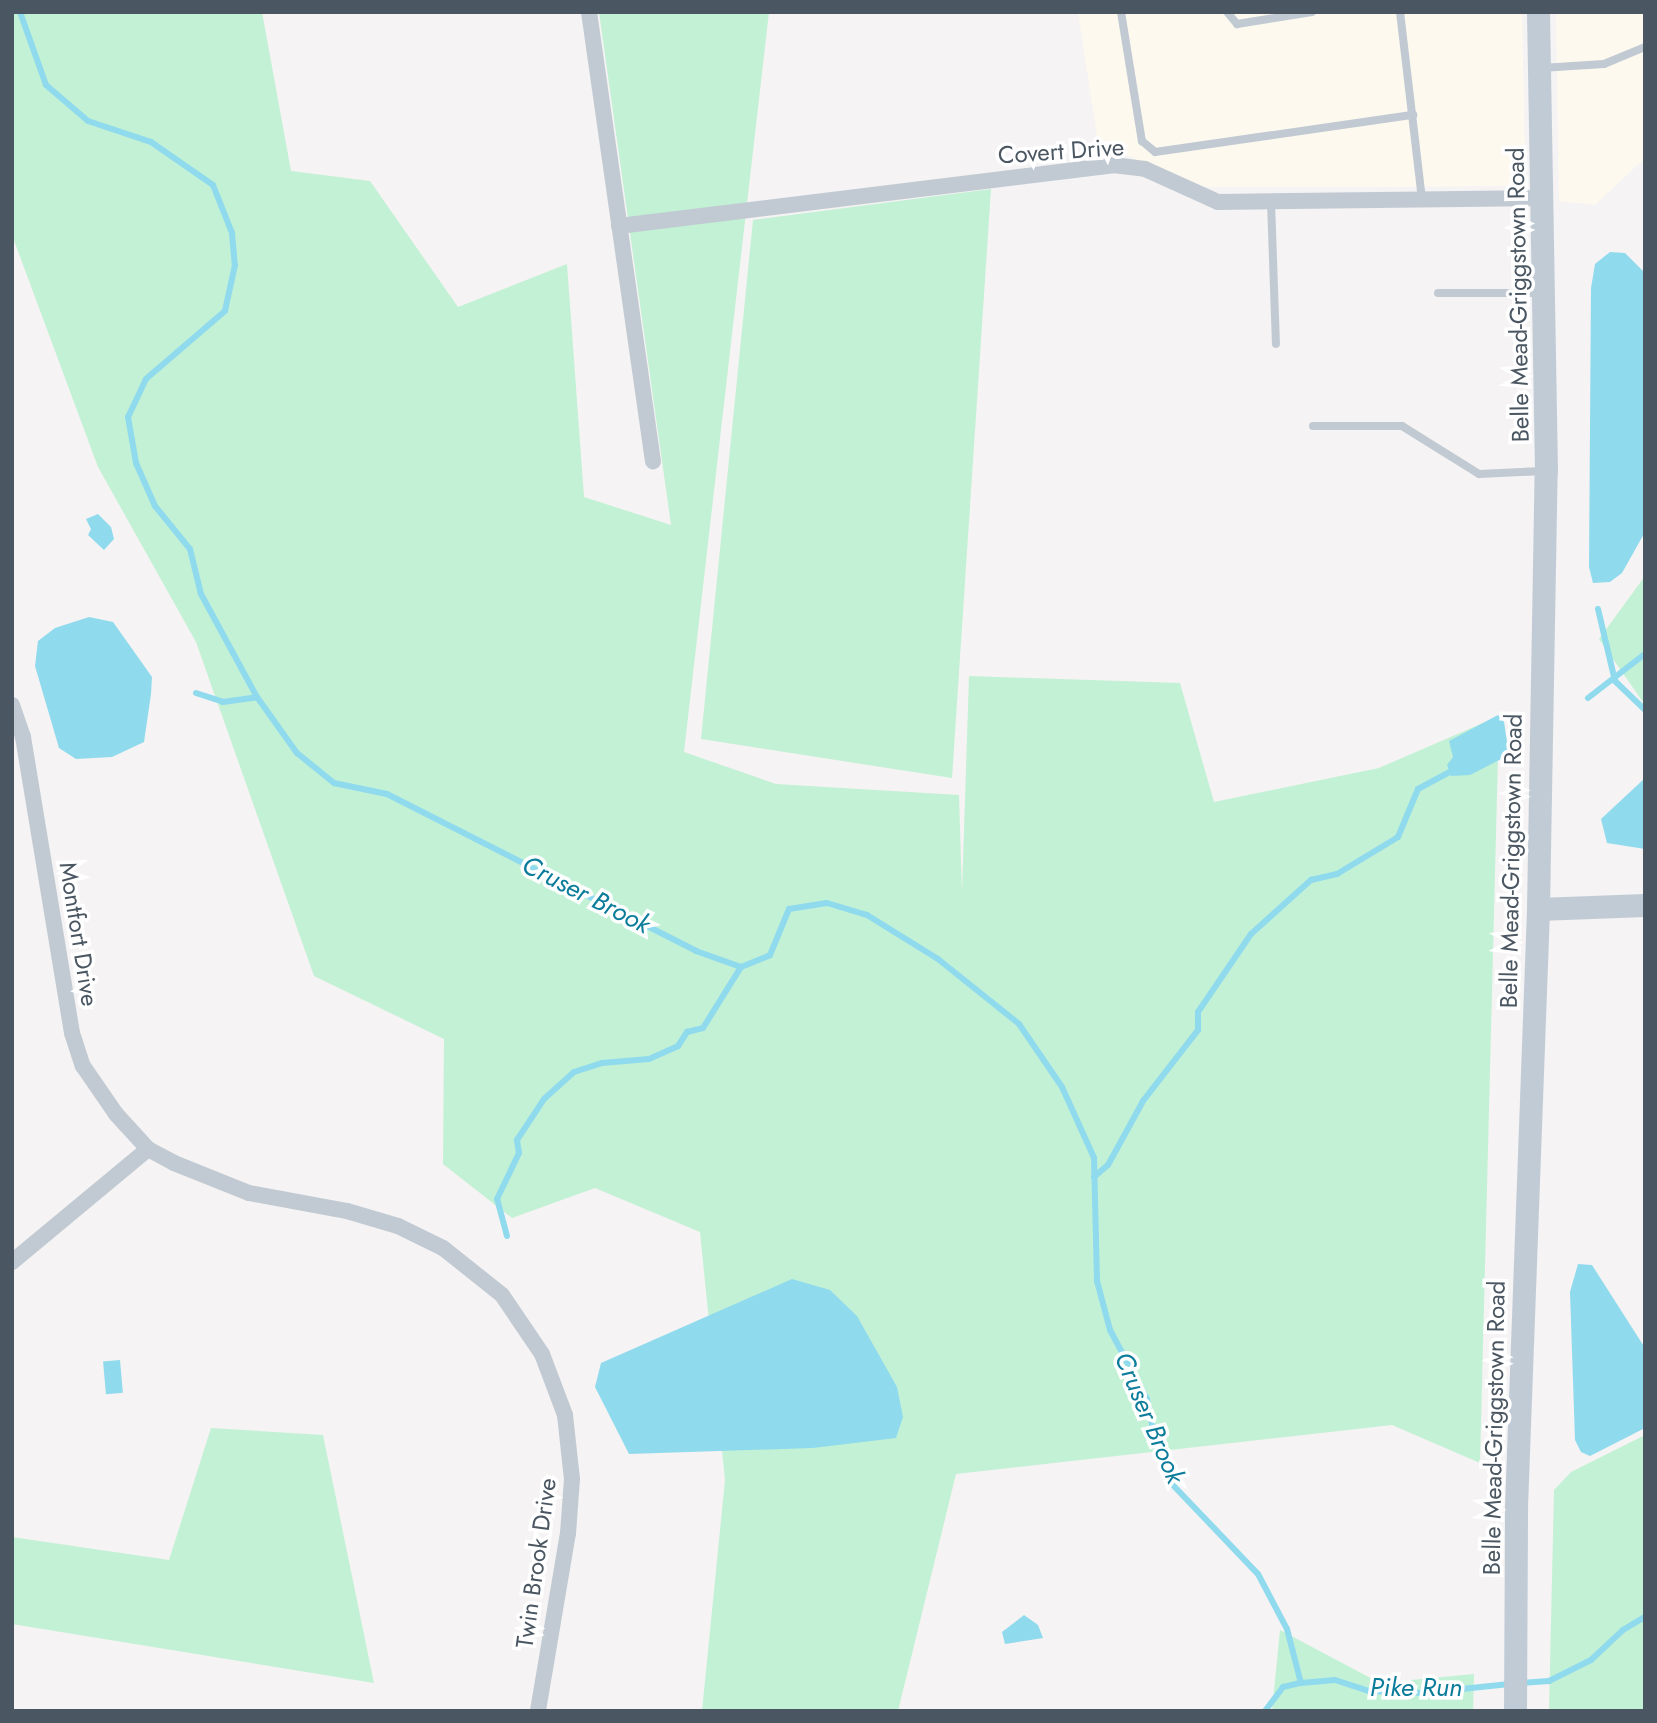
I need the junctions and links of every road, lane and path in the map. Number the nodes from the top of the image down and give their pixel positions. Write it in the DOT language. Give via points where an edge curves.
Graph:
graph roads {
  1 [pos="589,12"];
  2 [pos="1121,12"];
  3 [pos="1227,12"];
  4 [pos="1312,12"];
  5 [pos="1400,12"];
  6 [pos="1538,12"];
  7 [pos="1645,47"];
  8 [pos="1541,68"];
  9 [pos="1413,115"];
  10 [pos="1156,152"];
  11 [pos="1145,169"];
  12 [pos="1544,198"];
  13 [pos="1422,200"];
  14 [pos="1272,202"];
  15 [pos="619,226"];
  16 [pos="1437,293"];
  17 [pos="1545,293"];
  18 [pos="1276,344"];
  19 [pos="1313,426"];
  20 [pos="653,461"];
  21 [pos="1546,471"];
  22 [pos="12,705"];
  23 [pos="1645,905"];
  24 [pos="1538,909"];
  25 [pos="148,1149"];
  26 [pos="249,1193"];
  27 [pos="12,1262"];
  28 [pos="1515,1706"];
  29 [pos="538,1711"];
  1 -- 15 [label="street"];
  2 -- 10 [label="lane" via="1142,141"];
  3 -- 4 [label="lane" via="1237,24"];
  5 -- 9 [label="lane"];
  6 -- 8 [label="street, Belle Mead-Griggstown Road"];
  7 -- 8 [label="lane" via="1604,64"];
  8 -- 12 [label="street, Belle Mead-Griggstown Road"];
  9 -- 10 [label="lane"];
  9 -- 13 [label="lane"];
  10 -- 11 [label="lane"];
  11 -- 14 [label="street, Covert Drive" via="1218,202"];
  11 -- 15 [label="street, Covert Drive" via="1113,165 1018,175"];
  12 -- 13 [label="street, Covert Drive"];
  12 -- 17 [label="street, Belle Mead-Griggstown Road"];
  13 -- 14 [label="street, Covert Drive"];
  14 -- 18 [label="lane"];
  15 -- 20 [label="street"];
  16 -- 17 [label="lane"];
  17 -- 21 [label="street, Belle Mead-Griggstown Road"];
  19 -- 21 [label="lane" via="1402,426 1479,474 1504,477"];
  21 -- 24 [label="street, Belle Mead-Griggstown Road"];
  22 -- 25 [label="street, Montfort Drive" via="23,737 72,1033 83,1066 116,1114"];
  23 -- 24 [label="street"];
  24 -- 28 [label="street, Belle Mead-Griggstown Road" via="1516,1507"];
  25 -- 26 [label="street, Montfort Drive"];
  25 -- 27 [label="street"];
  26 -- 29 [label="street, Twin Brook Drive" via="348,1211 398,1226 443,1248 502,1295 542,1354 565,1415 572,1479 568,1533"];
}
